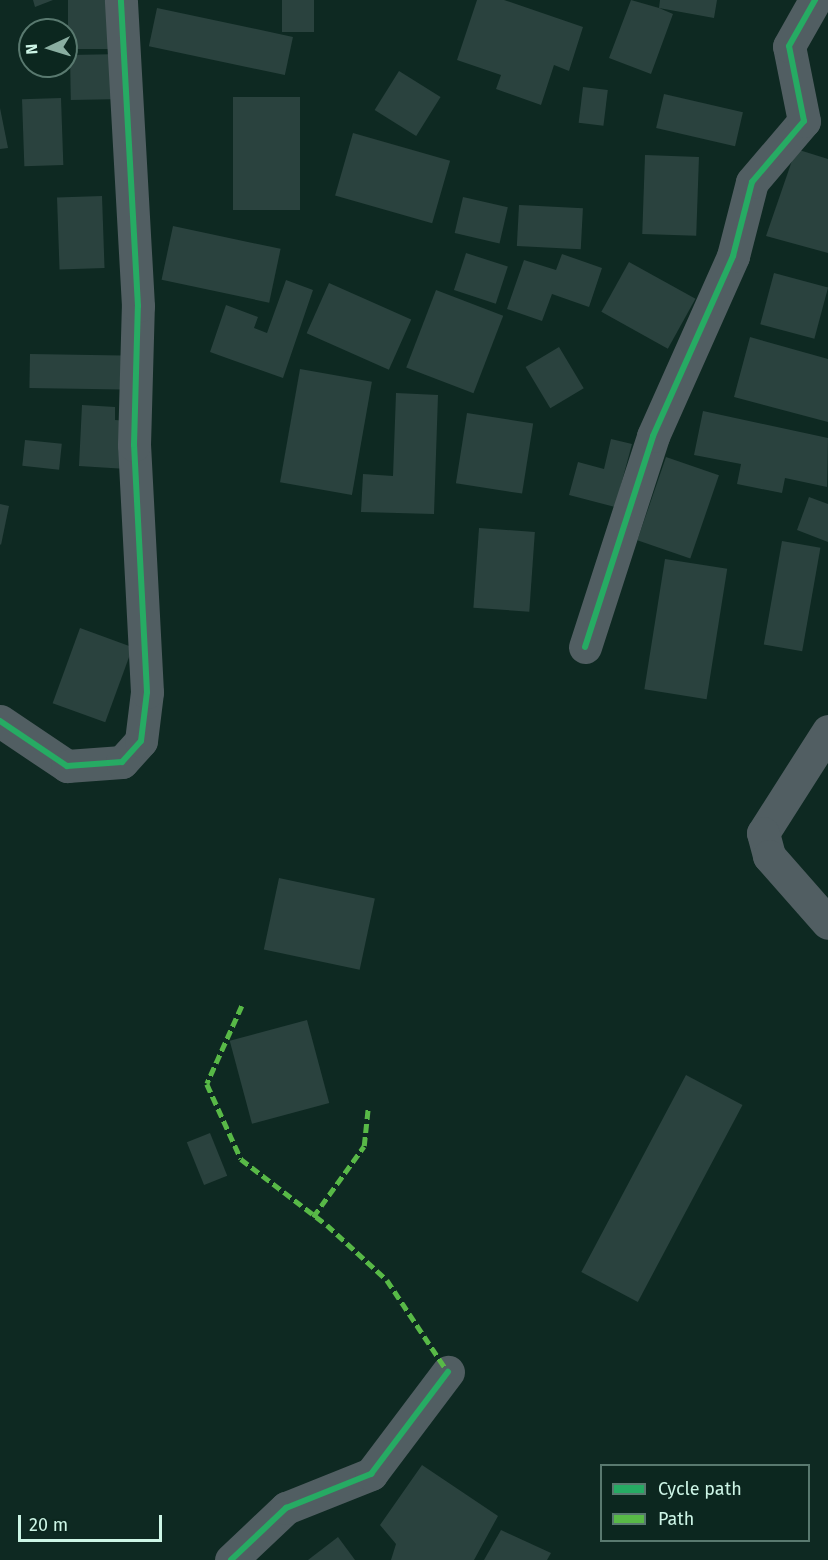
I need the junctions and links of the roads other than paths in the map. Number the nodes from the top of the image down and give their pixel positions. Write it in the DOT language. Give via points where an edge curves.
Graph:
graph roads {
  1 [pos="121,0"];
  2 [pos="815,0"];
  3 [pos="585,647"];
  4 [pos="0,721"];
  5 [pos="828,731"];
  6 [pos="828,923"];
  7 [pos="448,1372"];
  8 [pos="231,1560"];
  1 -- 4 [label="street" via="138,306 134,445 147,692 141,741 122,762 67,766"];
  2 -- 3 [label="street" via="789,46 804,121 752,182 733,256 653,436"];
  5 -- 6 [label="street" via="764,833 769,856"];
  7 -- 8 [label="street" via="371,1474 286,1508"];
}
